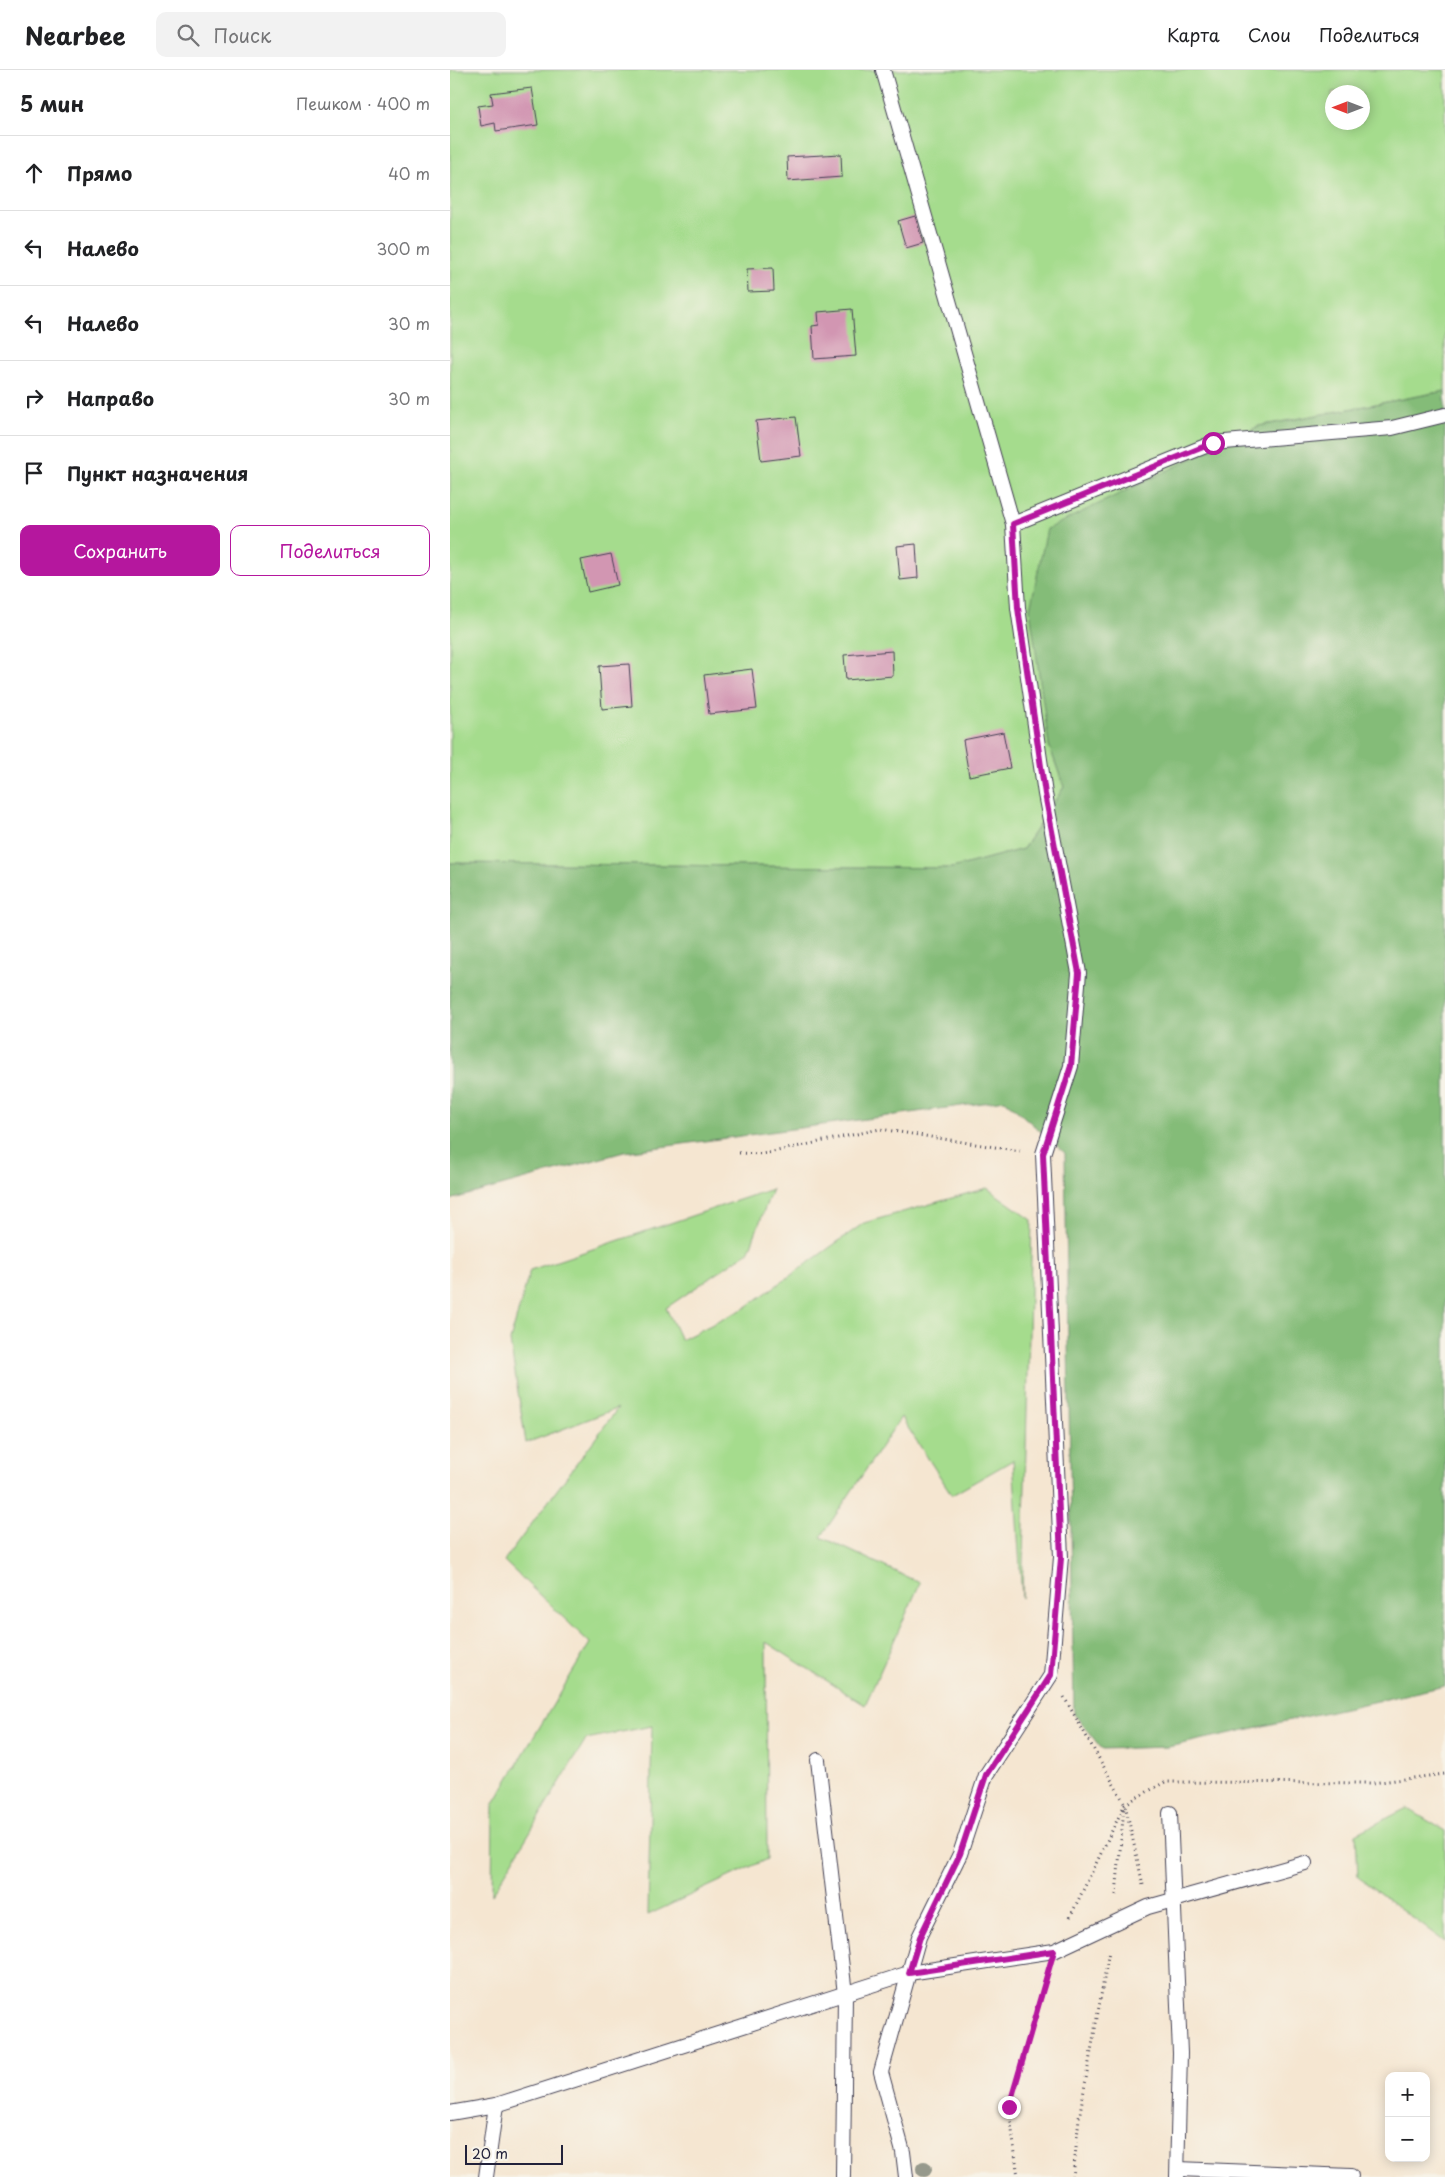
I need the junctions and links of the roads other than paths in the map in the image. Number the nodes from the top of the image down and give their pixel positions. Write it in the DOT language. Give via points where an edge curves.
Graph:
graph roads {
  1 [pos="883,70"];
  2 [pos="1445,415"];
  3 [pos="1013,524"];
  4 [pos="818,1760"];
  5 [pos="1170,1812"];
  6 [pos="1305,1863"];
  7 [pos="1173,1900"];
  8 [pos="909,1973"];
  9 [pos="845,1994"];
  10 [pos="496,2105"];
  11 [pos="450,2113"];
  12 [pos="1178,2173"];
  13 [pos="1351,2176"];
  14 [pos="486,2177"];
  15 [pos="843,2177"];
  16 [pos="906,2177"];
  1 -- 3 [label="lane"];
  2 -- 3 [label="lane" via="1392,428 1213,443"];
  3 -- 8 [label="lane" via="1018,608 1044,785 1079,973 1071,1066 1043,1154 1061,1558 1051,1675 986,1775 960,1854 920,1937"];
  4 -- 9 [label="lane"];
  5 -- 7 [label="lane"];
  6 -- 7 [label="lane"];
  7 -- 8 [label="lane" via="1148,1907 1054,1951"];
  7 -- 12 [label="lane" via="1180,2052"];
  8 -- 9 [label="lane"];
  8 -- 16 [label="lane" via="881,2072 903,2152"];
  9 -- 10 [label="lane"];
  9 -- 15 [label="lane"];
  10 -- 11 [label="lane"];
  10 -- 14 [label="lane"];
  12 -- 13 [label="lane"];
}
